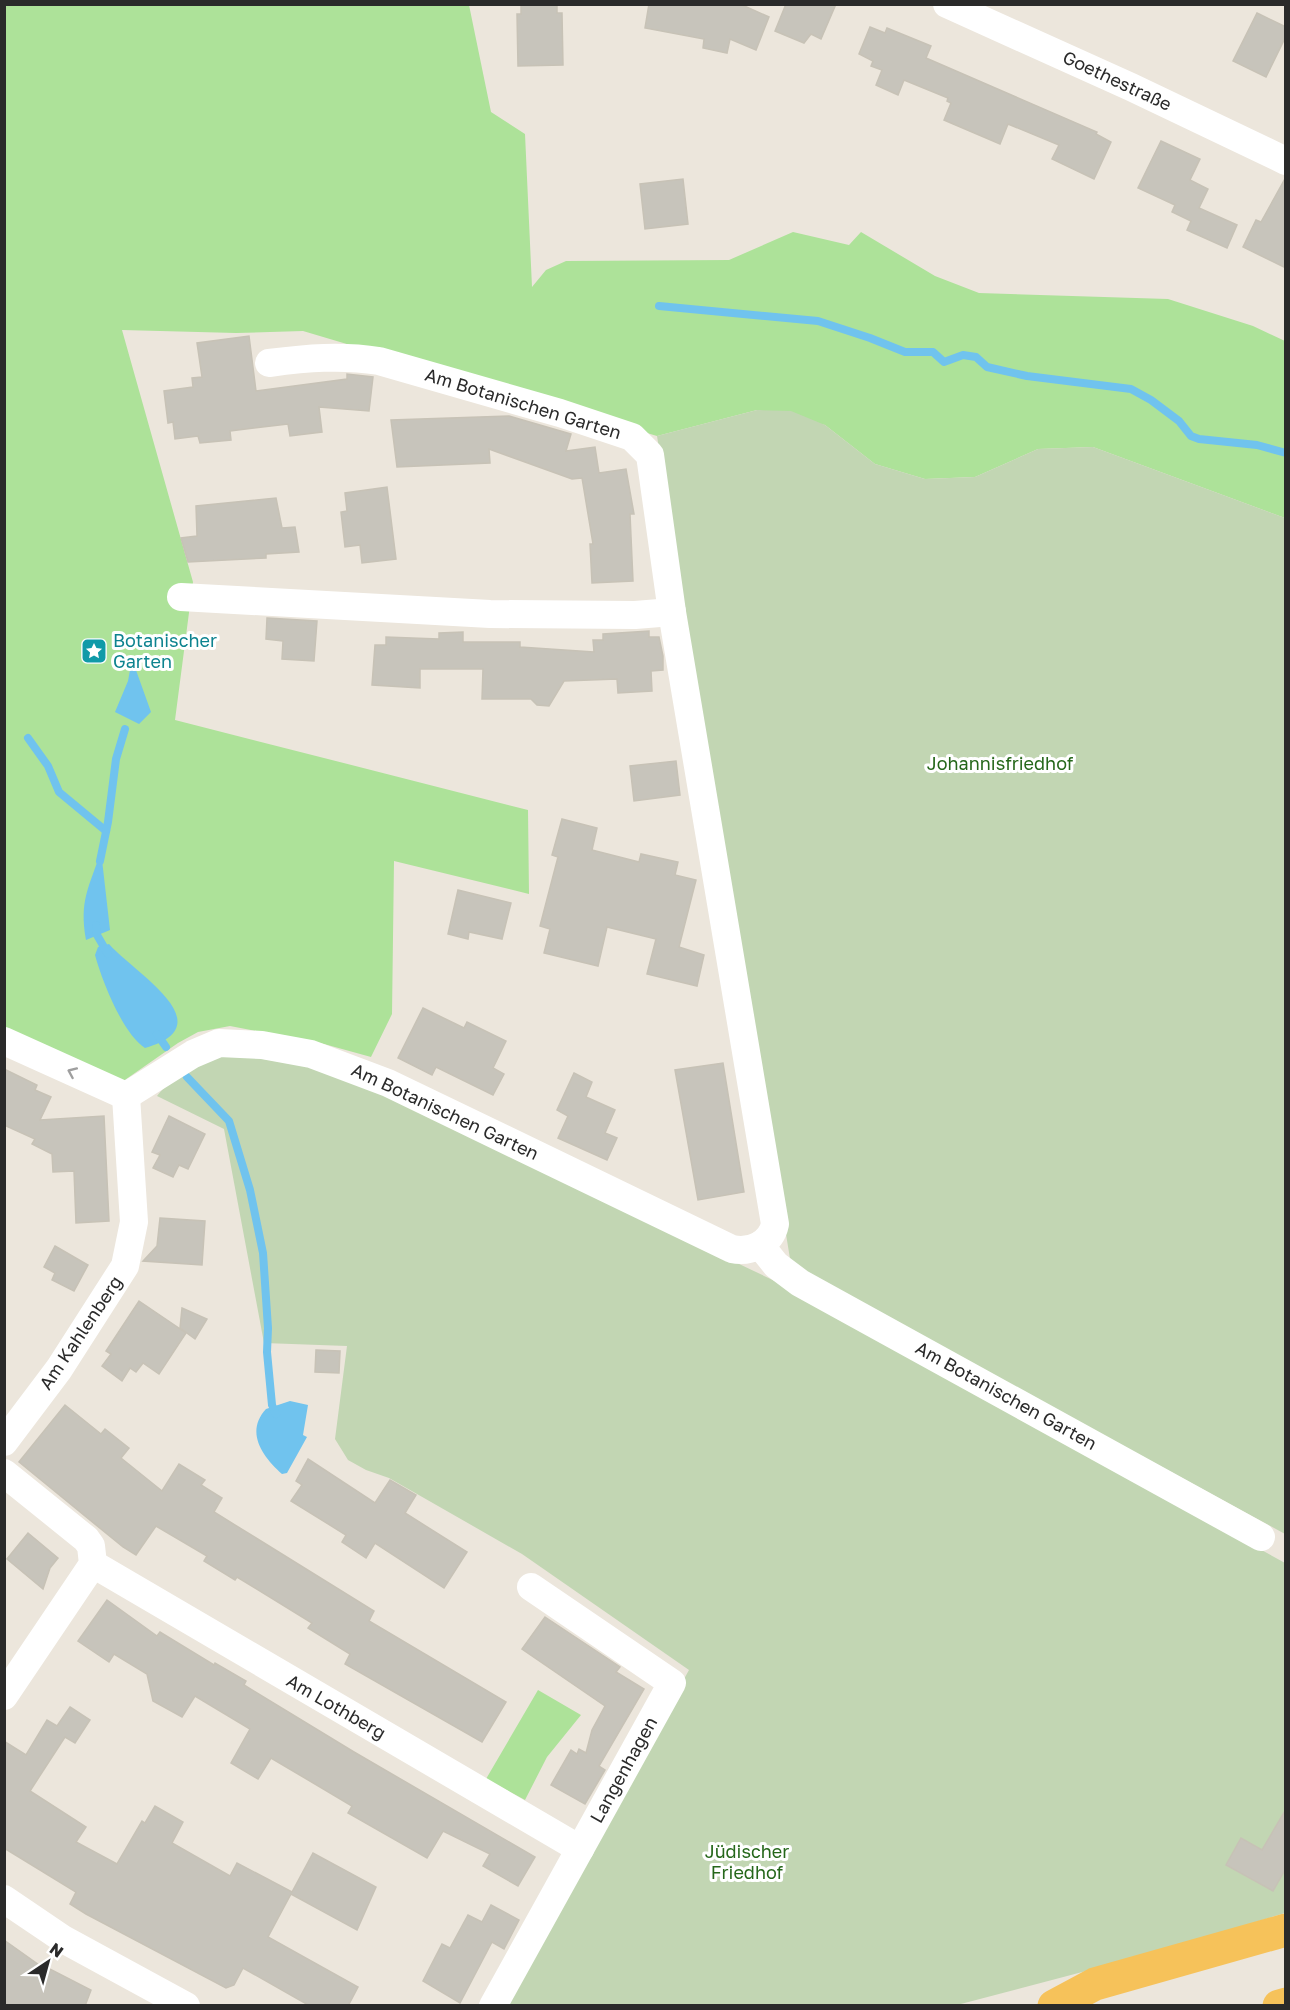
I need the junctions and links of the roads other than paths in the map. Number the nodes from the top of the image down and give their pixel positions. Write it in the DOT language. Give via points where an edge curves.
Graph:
graph roads {
  1 [pos="947,4"];
  2 [pos="1286,161"];
  3 [pos="269,363"];
  4 [pos="181,597"];
  5 [pos="672,612"];
  6 [pos="4,1041"];
  7 [pos="126,1096"];
  8 [pos="760,1245"];
  9 [pos="4,1442"];
  10 [pos="4,1473"];
  11 [pos="1261,1537"];
  12 [pos="93,1564"];
  13 [pos="531,1587"];
  14 [pos="4,1696"];
  15 [pos="580,1848"];
  16 [pos="4,1899"];
  17 [pos="1286,1930"];
  18 [pos="1286,1952"];
  19 [pos="1286,2004"];
  20 [pos="186,2006"];
  21 [pos="493,2006"];
  22 [pos="1054,2006"];
  23 [pos="1082,2006"];
  24 [pos="1279,2006"];
  1 -- 2 [label="street, Goethestraße"];
  3 -- 5 [label="street, Am Botanischen Garten" via="348,356 379,361 632,437 650,455"];
  4 -- 5 [label="street" via="490,614"];
  5 -- 8 [label="street, Am Botanischen Garten" via="775,1224 769,1238"];
  7 -- 6 [label="street, one-way"];
  7 -- 8 [label="street, Am Botanischen Garten" via="219,1042 311,1054 388,1083 732,1249 748,1250"];
  7 -- 9 [label="street, Am Kahlenberg" via="134,1222 125,1266 59,1369"];
  8 -- 11 [label="street, Am Botanischen Garten" via="776,1265 800,1283"];
  10 -- 12 [label="street" via="86,1539"];
  12 -- 14 [label="street"];
  12 -- 15 [label="street, Am Lothberg"];
  13 -- 15 [label="street, Langenhagen" via="672,1683"];
  15 -- 21 [label="street, Langenhagen"];
  16 -- 20 [label="street" via="63,1939"];
  17 -- 22 [label="highway" via="1095,1984"];
  18 -- 23 [label="highway"];
  19 -- 24 [label="highway"];
}
